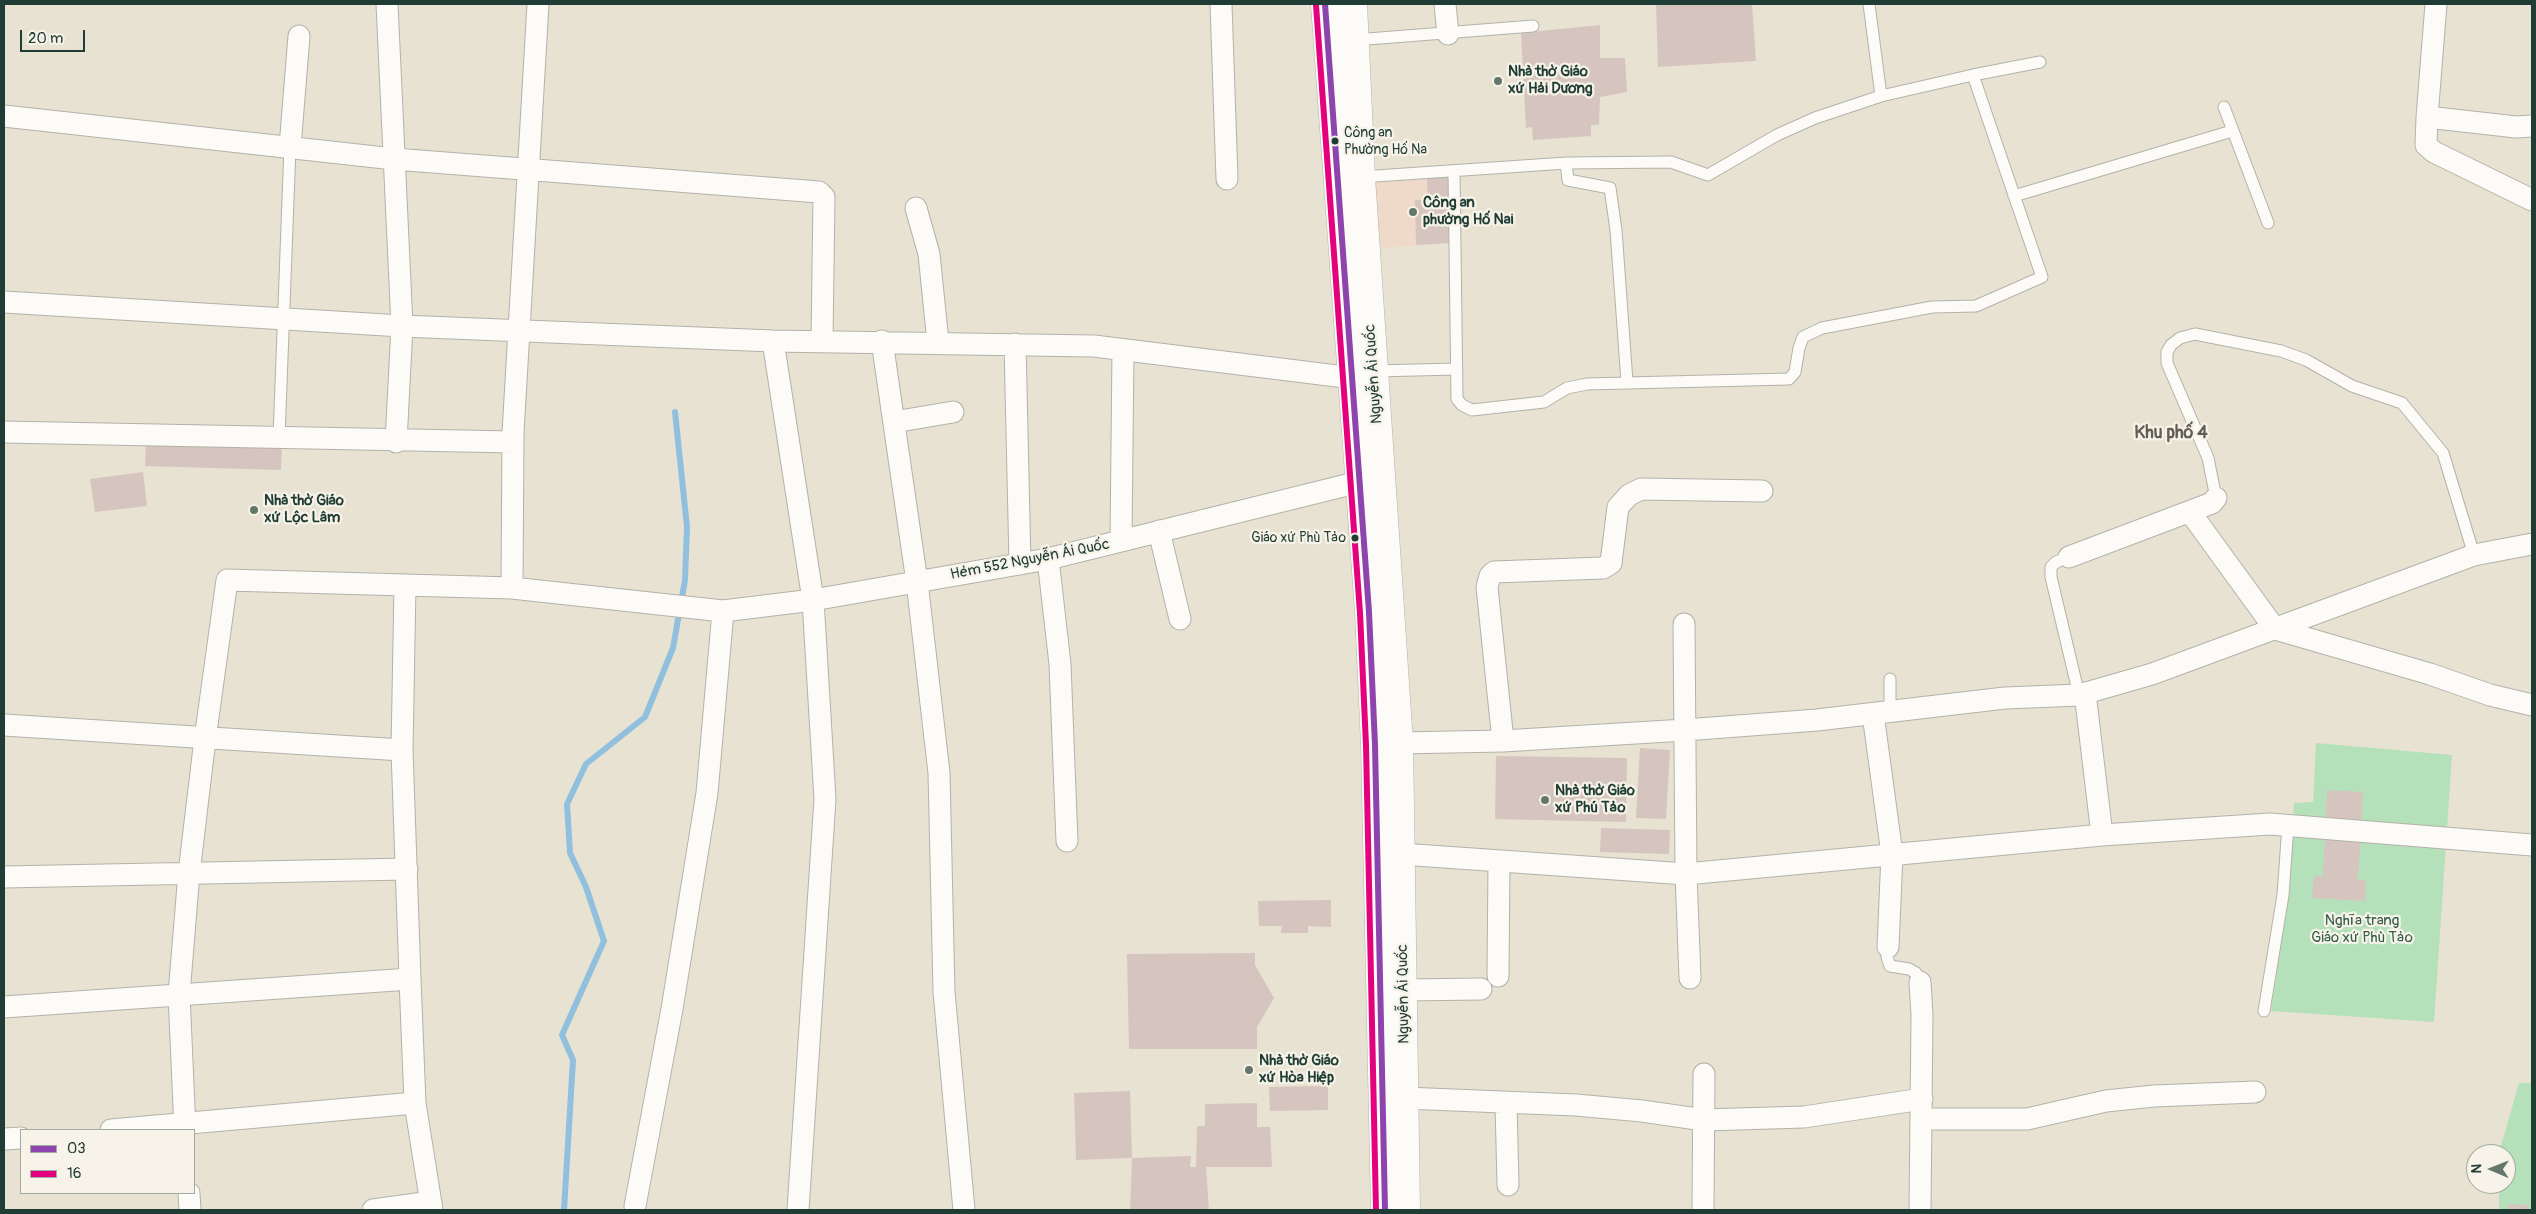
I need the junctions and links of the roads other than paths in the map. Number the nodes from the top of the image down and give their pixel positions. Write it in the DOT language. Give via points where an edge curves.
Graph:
graph roads {
  1 [pos="388,4"];
  2 [pos="538,4"];
  3 [pos="1222,4"];
  4 [pos="1325,4"];
  5 [pos="1353,4"];
  6 [pos="1445,4"];
  7 [pos="1869,4"];
  8 [pos="2436,4"];
  9 [pos="1533,26"];
  10 [pos="1448,34"];
  11 [pos="299,36"];
  12 [pos="1355,40"];
  13 [pos="2040,62"];
  14 [pos="1973,75"];
  15 [pos="1881,96"];
  16 [pos="2224,107"];
  17 [pos="4,116"];
  18 [pos="2427,116"];
  19 [pos="2532,126"];
  20 [pos="2232,131"];
  21 [pos="290,147"];
  22 [pos="394,160"];
  23 [pos="1566,163"];
  24 [pos="528,170"];
  25 [pos="1454,172"];
  26 [pos="1361,177"];
  27 [pos="1227,179"];
  28 [pos="2014,196"];
  29 [pos="2532,200"];
  30 [pos="916,208"];
  31 [pos="2268,223"];
  32 [pos="4,302"];
  33 [pos="282,318"];
  34 [pos="402,326"];
  35 [pos="520,330"];
  36 [pos="773,340"];
  37 [pos="822,341"];
  38 [pos="882,341"];
  39 [pos="938,342"];
  40 [pos="1015,344"];
  41 [pos="1124,350"];
  42 [pos="1457,369"];
  43 [pos="1364,375"];
  44 [pos="1627,382"];
  45 [pos="953,412"];
  46 [pos="894,422"];
  47 [pos="4,432"];
  48 [pos="279,437"];
  49 [pos="396,442"];
  50 [pos="513,442"];
  51 [pos="1359,482"];
  52 [pos="1762,491"];
  53 [pos="2216,498"];
  54 [pos="2190,512"];
  55 [pos="1160,531"];
  56 [pos="1121,541"];
  57 [pos="2532,544"];
  58 [pos="2474,556"];
  59 [pos="2069,557"];
  60 [pos="1048,559"];
  61 [pos="1020,564"];
  62 [pos="917,582"];
  63 [pos="405,586"];
  64 [pos="512,588"];
  65 [pos="813,600"];
  66 [pos="723,611"];
  67 [pos="1180,619"];
  68 [pos="1684,624"];
  69 [pos="2276,629"];
  70 [pos="1890,679"];
  71 [pos="2082,694"];
  72 [pos="2532,705"];
  73 [pos="1881,713"];
  74 [pos="4,725"];
  75 [pos="1685,730"];
  76 [pos="204,739"];
  77 [pos="1503,740"];
  78 [pos="1387,744"];
  79 [pos="402,750"];
  80 [pos="2288,825"];
  81 [pos="2102,835"];
  82 [pos="1067,841"];
  83 [pos="2532,845"];
  84 [pos="1401,854"];
  85 [pos="1892,854"];
  86 [pos="1499,862"];
  87 [pos="407,869"];
  88 [pos="189,873"];
  89 [pos="1686,874"];
  90 [pos="4,877"];
  91 [pos="1888,947"];
  92 [pos="1498,976"];
  93 [pos="1690,978"];
  94 [pos="410,979"];
  95 [pos="1920,982"];
  96 [pos="1404,990"];
  97 [pos="1481,990"];
  98 [pos="179,994"];
  99 [pos="4,1008"];
  100 [pos="2264,1011"];
  101 [pos="1704,1074"];
  102 [pos="2255,1092"];
  103 [pos="1404,1098"];
  104 [pos="415,1103"];
  105 [pos="1506,1103"];
  106 [pos="1922,1109"];
  107 [pos="1704,1120"];
  108 [pos="185,1127"];
  109 [pos="136,1129"];
  110 [pos="20,1138"];
  111 [pos="4,1139"];
  112 [pos="1508,1185"];
  113 [pos="189,1194"];
  114 [pos="431,1206"];
  115 [pos="635,1206"];
  116 [pos="190,1210"];
  117 [pos="373,1210"];
  118 [pos="798,1210"];
  119 [pos="964,1210"];
  120 [pos="1385,1210"];
  121 [pos="1406,1210"];
  122 [pos="1703,1210"];
  123 [pos="1920,1210"];
  1 -- 22 [label="street"];
  2 -- 24 [label="street"];
  3 -- 27 [label="street"];
  4 -- 43 [label="main road, Nguyễn Ái Quốc"];
  5 -- 12 [label="main road, Nguyễn Ái Quốc"];
  6 -- 10 [label="street"];
  7 -- 15 [label="lane"];
  8 -- 18 [label="street"];
  9 -- 10 [label="lane"];
  10 -- 12 [label="lane"];
  11 -- 21 [label="street"];
  12 -- 26 [label="main road, Nguyễn Ái Quốc"];
  13 -- 14 [label="lane"];
  14 -- 15 [label="lane"];
  14 -- 28 [label="lane"];
  15 -- 23 [label="lane" via="1814,118 1776,135 1708,174 1671,162"];
  16 -- 20 [label="lane"];
  17 -- 21 [label="street"];
  18 -- 19 [label="street" via="2516,127"];
  18 -- 29 [label="street" via="2426,145 2434,152"];
  20 -- 28 [label="lane"];
  20 -- 31 [label="lane"];
  21 -- 22 [label="street"];
  21 -- 33 [label="lane"];
  22 -- 24 [label="street"];
  22 -- 34 [label="street"];
  23 -- 25 [label="lane"];
  23 -- 44 [label="lane" via="1568,180 1610,188"];
  24 -- 35 [label="street"];
  24 -- 37 [label="street" via="823,194"];
  25 -- 26 [label="lane"];
  25 -- 42 [label="lane"];
  26 -- 43 [label="main road, Nguyễn Ái Quốc"];
  28 -- 44 [label="lane" via="2042,277 1976,306 1932,307 1822,328 1804,337 1795,372 1789,379"];
  30 -- 39 [label="street" via="929,254"];
  32 -- 33 [label="street"];
  33 -- 34 [label="street"];
  33 -- 48 [label="lane"];
  34 -- 35 [label="street"];
  34 -- 49 [label="street"];
  35 -- 36 [label="street"];
  35 -- 50 [label="street"];
  36 -- 37 [label="street"];
  36 -- 65 [label="street"];
  37 -- 38 [label="street"];
  38 -- 39 [label="street"];
  38 -- 46 [label="street"];
  39 -- 40 [label="street"];
  40 -- 41 [label="street"];
  40 -- 61 [label="street"];
  41 -- 43 [label="street"];
  41 -- 56 [label="street"];
  42 -- 43 [label="lane"];
  42 -- 44 [label="lane" via="1457,399 1472,410 1544,402 1567,388 1586,384"];
  43 -- 51 [label="main road, Nguyễn Ái Quốc"];
  43 -- 78 [label="main road, Nguyễn Ái Quốc"];
  45 -- 46 [label="street"];
  46 -- 62 [label="street"];
  47 -- 48 [label="street"];
  48 -- 49 [label="street"];
  49 -- 50 [label="street"];
  50 -- 64 [label="street"];
  51 -- 55 [label="street, Hẻm 552 Nguyễn Ái Quốc"];
  51 -- 78 [label="main road, Nguyễn Ái Quốc" via="1369,612"];
  52 -- 77 [label="street" via="1641,489 1629,495 1618,507 1611,563 1603,568 1494,572 1487,587"];
  53 -- 54 [label="street" via="2212,503"];
  53 -- 58 [label="lane" via="2208,458 2167,363 2171,345 2180,338 2195,334 2281,351 2306,360 2352,386 2402,403 2443,453"];
  54 -- 59 [label="street"];
  54 -- 69 [label="street"];
  55 -- 56 [label="street, Hẻm 552 Nguyễn Ái Quốc"];
  55 -- 67 [label="street"];
  56 -- 60 [label="street, Hẻm 552 Nguyễn Ái Quốc"];
  57 -- 58 [label="street"];
  58 -- 69 [label="street"];
  59 -- 71 [label="lane" via="2051,567 2051,577"];
  60 -- 61 [label="street, Hẻm 552 Nguyễn Ái Quốc"];
  60 -- 82 [label="street" via="1060,664"];
  61 -- 62 [label="street, Hẻm 552 Nguyễn Ái Quốc"];
  62 -- 65 [label="street, Hẻm 552 Nguyễn Ái Quốc"];
  62 -- 119 [label="street" via="939,773 944,992"];
  63 -- 64 [label="street, Hẻm 552 Nguyễn Ái Quốc"];
  63 -- 76 [label="street, Hẻm 552 Nguyễn Ái Quốc" via="227,580"];
  63 -- 79 [label="street"];
  64 -- 66 [label="street, Hẻm 552 Nguyễn Ái Quốc"];
  65 -- 66 [label="street, Hẻm 552 Nguyễn Ái Quốc"];
  65 -- 118 [label="street" via="825,798"];
  66 -- 115 [label="street" via="707,793 672,1009"];
  68 -- 75 [label="street"];
  69 -- 71 [label="street" via="2152,674"];
  69 -- 72 [label="street"];
  70 -- 73 [label="lane"];
  71 -- 73 [label="street" via="2005,698"];
  71 -- 81 [label="street"];
  73 -- 75 [label="street"];
  73 -- 85 [label="street"];
  74 -- 76 [label="street"];
  75 -- 77 [label="street"];
  75 -- 89 [label="street"];
  76 -- 79 [label="street"];
  76 -- 88 [label="street"];
  77 -- 78 [label="street"];
  78 -- 84 [label="main road, Nguyễn Ái Quốc" via="1400,777"];
  78 -- 120 [label="main road, Nguyễn Ái Quốc"];
  79 -- 87 [label="street"];
  80 -- 81 [label="street"];
  80 -- 83 [label="street"];
  80 -- 100 [label="lane" via="2284,895"];
  81 -- 85 [label="street"];
  84 -- 86 [label="street"];
  84 -- 96 [label="main road, Nguyễn Ái Quốc"];
  85 -- 89 [label="street"];
  85 -- 91 [label="street"];
  86 -- 89 [label="street"];
  86 -- 92 [label="street"];
  87 -- 88 [label="street"];
  87 -- 94 [label="street"];
  88 -- 90 [label="street"];
  88 -- 98 [label="street"];
  89 -- 93 [label="street"];
  91 -- 95 [label="lane" via="1890,966 1909,969 1916,973"];
  94 -- 98 [label="street"];
  94 -- 104 [label="street"];
  95 -- 106 [label="street"];
  96 -- 97 [label="street"];
  96 -- 103 [label="main road, Nguyễn Ái Quốc"];
  98 -- 99 [label="street"];
  98 -- 108 [label="street"];
  101 -- 107 [label="street"];
  102 -- 106 [label="street" via="2106,1101 2026,1119"];
  103 -- 105 [label="street"];
  103 -- 121 [label="main road, Nguyễn Ái Quốc"];
  104 -- 108 [label="street"];
  104 -- 114 [label="street"];
  105 -- 107 [label="street" via="1642,1110"];
  105 -- 112 [label="street"];
  106 -- 107 [label="street"];
  106 -- 123 [label="street"];
  107 -- 122 [label="street"];
  108 -- 109 [label="street"];
  110 -- 111 [label="street"];
  113 -- 116 [label="street"];
  114 -- 117 [label="street"];
}
